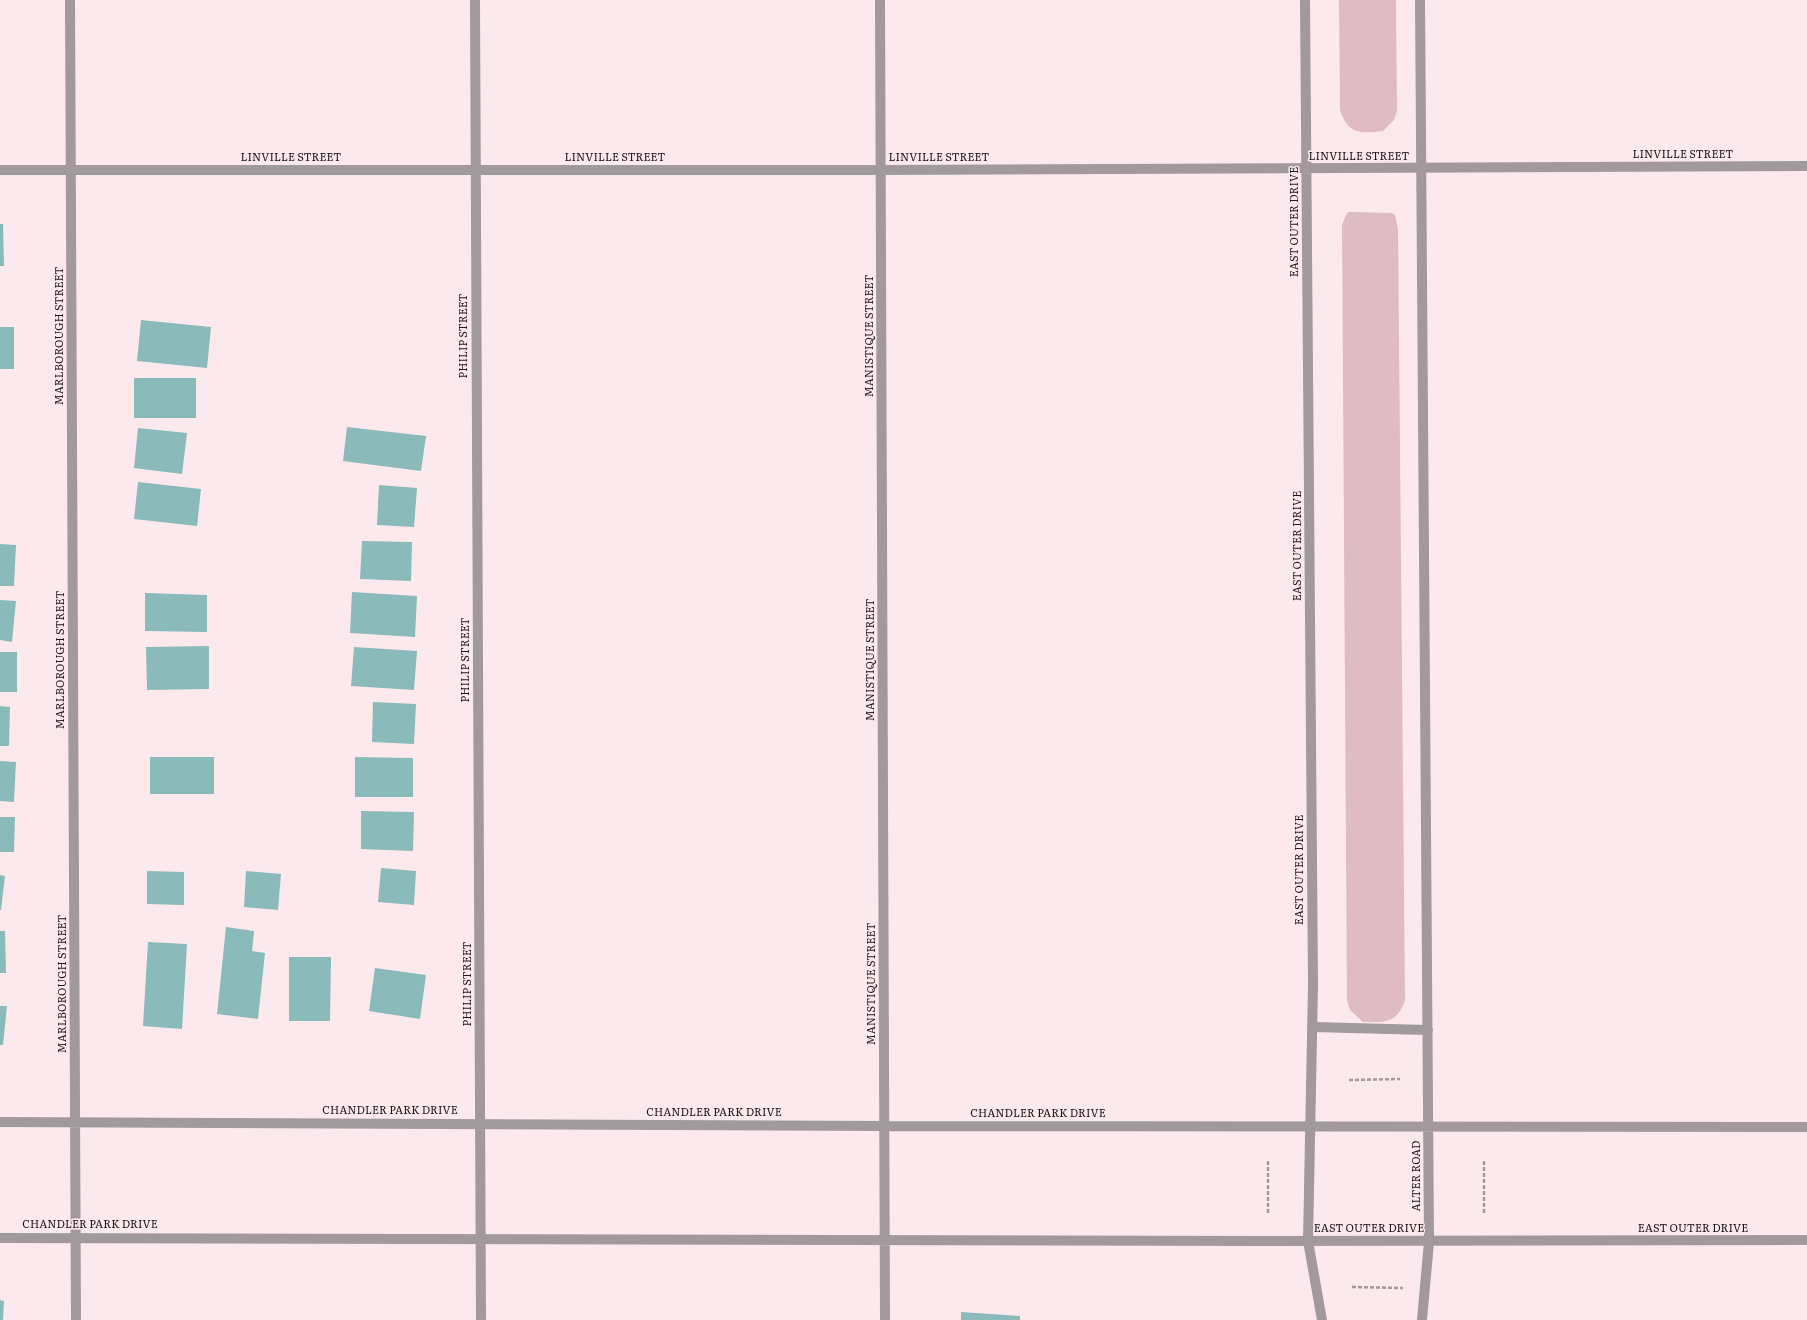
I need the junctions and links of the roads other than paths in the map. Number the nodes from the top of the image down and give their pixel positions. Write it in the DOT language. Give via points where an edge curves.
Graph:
graph roads {
  1 [pos="70,0"];
  2 [pos="475,0"];
  3 [pos="880,0"];
  4 [pos="1305,0"];
  5 [pos="1420,0"];
  6 [pos="1807,166"];
  7 [pos="1420,168"];
  8 [pos="1306,169"];
  9 [pos="0,170"];
  10 [pos="71,170"];
  11 [pos="476,170"];
  12 [pos="881,170"];
  13 [pos="1312,1027"];
  14 [pos="1428,1030"];
  15 [pos="0,1122"];
  16 [pos="76,1122"];
  17 [pos="480,1124"];
  18 [pos="884,1126"];
  19 [pos="1310,1127"];
  20 [pos="1428,1127"];
  21 [pos="1807,1127"];
  22 [pos="76,1237"];
  23 [pos="0,1238"];
  24 [pos="480,1239"];
  25 [pos="885,1240"];
  26 [pos="1807,1240"];
  27 [pos="1308,1241"];
  28 [pos="1429,1242"];
  29 [pos="76,1320"];
  30 [pos="481,1320"];
  31 [pos="885,1320"];
  32 [pos="1322,1320"];
  33 [pos="1422,1320"];
  1 -- 10 [label="street, MARLBOROUGH STREET"];
  2 -- 11 [label="street, PHILIP STREET"];
  3 -- 12 [label="street, MANISTIQUE STREET"];
  4 -- 8 [label="street, EAST OUTER DRIVE"];
  5 -- 7 [label="street"];
  6 -- 7 [label="street, LINVILLE STREET"];
  7 -- 8 [label="street, LINVILLE STREET"];
  7 -- 14 [label="street"];
  8 -- 12 [label="street, LINVILLE STREET"];
  8 -- 13 [label="street, EAST OUTER DRIVE"];
  9 -- 10 [label="street, LINVILLE STREET"];
  10 -- 11 [label="street, LINVILLE STREET"];
  10 -- 16 [label="street, MARLBOROUGH STREET"];
  11 -- 12 [label="street, LINVILLE STREET"];
  11 -- 17 [label="street, PHILIP STREET"];
  12 -- 18 [label="street, MANISTIQUE STREET"];
  13 -- 14 [label="street"];
  13 -- 19 [label="street, EAST OUTER DRIVE"];
  14 -- 20 [label="street"];
  15 -- 16 [label="street, CHANDLER PARK DRIVE"];
  16 -- 17 [label="street, CHANDLER PARK DRIVE"];
  16 -- 22 [label="street, MARLBOROUGH STREET"];
  17 -- 18 [label="street, CHANDLER PARK DRIVE"];
  17 -- 24 [label="street, PHILIP STREET"];
  18 -- 19 [label="street, CHANDLER PARK DRIVE"];
  18 -- 25 [label="street, MANISTIQUE STREET"];
  19 -- 20 [label="street, CHANDLER PARK DRIVE"];
  19 -- 27 [label="street, EAST OUTER DRIVE"];
  20 -- 21 [label="street"];
  20 -- 28 [label="street, ALTER ROAD"];
  22 -- 23 [label="street, CHANDLER PARK DRIVE"];
  22 -- 24 [label="street, CHANDLER PARK DRIVE"];
  22 -- 29 [label="street, MARLBOROUGH STREET"];
  24 -- 25 [label="street, CHANDLER PARK DRIVE"];
  24 -- 30 [label="street, PHILIP STREET"];
  25 -- 27 [label="street, CHANDLER PARK DRIVE"];
  25 -- 31 [label="street, MANISTIQUE STREET"];
  26 -- 28 [label="street, EAST OUTER DRIVE"];
  27 -- 28 [label="street, EAST OUTER DRIVE"];
  27 -- 32 [label="street"];
  28 -- 33 [label="street, ALTER ROAD"];
}
